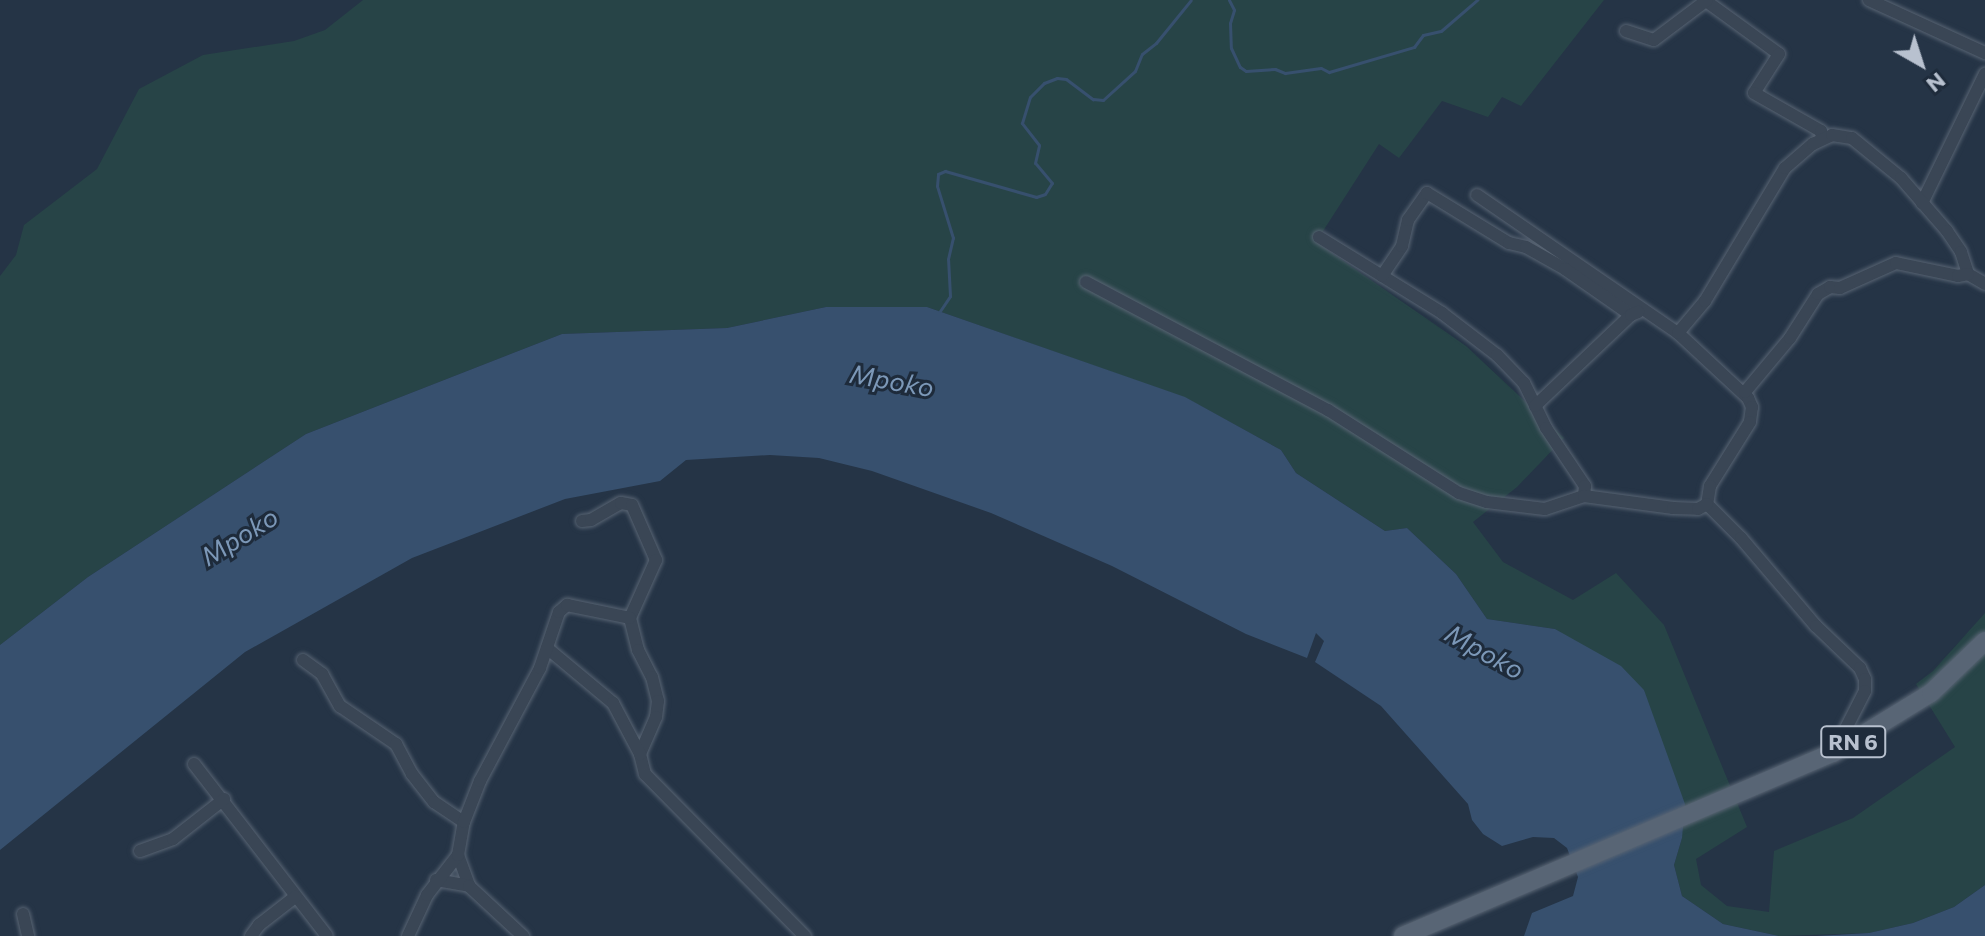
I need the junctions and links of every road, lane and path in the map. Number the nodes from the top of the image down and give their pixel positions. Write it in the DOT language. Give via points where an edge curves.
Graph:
graph roads {
  1 [pos="1869,0"];
  2 [pos="1706,1"];
  3 [pos="1626,31"];
  4 [pos="1985,53"];
  5 [pos="1985,74"];
  6 [pos="1822,138"];
  7 [pos="1477,195"];
  8 [pos="1922,203"];
  9 [pos="1319,237"];
  10 [pos="1968,274"];
  11 [pos="1382,276"];
  12 [pos="1086,282"];
  13 [pos="1985,284"];
  14 [pos="1645,313"];
  15 [pos="1631,315"];
  16 [pos="1678,333"];
  17 [pos="1745,392"];
  18 [pos="1535,406"];
  19 [pos="1584,496"];
  20 [pos="1707,504"];
  21 [pos="582,521"];
  22 [pos="630,618"];
  23 [pos="1985,641"];
  24 [pos="547,648"];
  25 [pos="303,660"];
  26 [pos="1833,753"];
  27 [pos="640,754"];
  28 [pos="194,764"];
  29 [pos="224,799"];
  30 [pos="464,822"];
  31 [pos="140,851"];
  32 [pos="458,855"];
  33 [pos="436,880"];
  34 [pos="469,886"];
  35 [pos="295,897"];
  36 [pos="23,914"];
  37 [pos="28,936"];
  38 [pos="251,936"];
  39 [pos="327,936"];
  40 [pos="408,936"];
  41 [pos="523,936"];
  42 [pos="804,936"];
  43 [pos="1403,936"];
  1 -- 4 [label="street"];
  2 -- 3 [label="street" via="1654,40"];
  2 -- 6 [label="street" via="1779,54 1754,93 1821,131"];
  5 -- 8 [label="street"];
  6 -- 8 [label="street" via="1852,138 1901,178"];
  6 -- 16 [label="street" via="1785,168 1705,301"];
  7 -- 14 [label="street"];
  8 -- 10 [label="street" via="1961,252"];
  9 -- 11 [label="street"];
  10 -- 13 [label="street"];
  10 -- 17 [label="street" via="1896,263 1840,288 1830,287 1818,294"];
  11 -- 15 [label="street" via="1427,193 1509,243 1565,269"];
  11 -- 18 [label="street" via="1474,336 1524,383"];
  12 -- 19 [label="street" via="1328,410 1459,493 1545,509"];
  14 -- 15 [label="street"];
  14 -- 16 [label="street"];
  15 -- 18 [label="street"];
  16 -- 17 [label="street"];
  17 -- 20 [label="street" via="1752,407 1750,422 1710,486"];
  18 -- 19 [label="street" via="1585,486"];
  19 -- 20 [label="street" via="1673,508"];
  20 -- 26 [label="street" via="1860,668 1865,691"];
  21 -- 22 [label="street" via="621,503 638,513 656,560"];
  22 -- 24 [label="street" via="567,605 559,612"];
  22 -- 27 [label="street" via="658,701"];
  23 -- 26 [label="main road, RN 6" via="1931,693"];
  24 -- 27 [label="street" via="613,703"];
  24 -- 30 [label="street"];
  25 -- 30 [label="street" via="322,674 340,706 396,744 434,802"];
  26 -- 43 [label="main road, RN 6"];
  27 -- 42 [label="street" via="645,774 671,803"];
  28 -- 29 [label="street"];
  29 -- 31 [label="street" via="173,839"];
  29 -- 35 [label="street"];
  30 -- 32 [label="street"];
  32 -- 33 [label="street"];
  32 -- 34 [label="street"];
  33 -- 34 [label="street"];
  33 -- 40 [label="street"];
  34 -- 41 [label="street"];
  35 -- 38 [label="street"];
  35 -- 39 [label="street"];
  36 -- 37 [label="street"];
}
